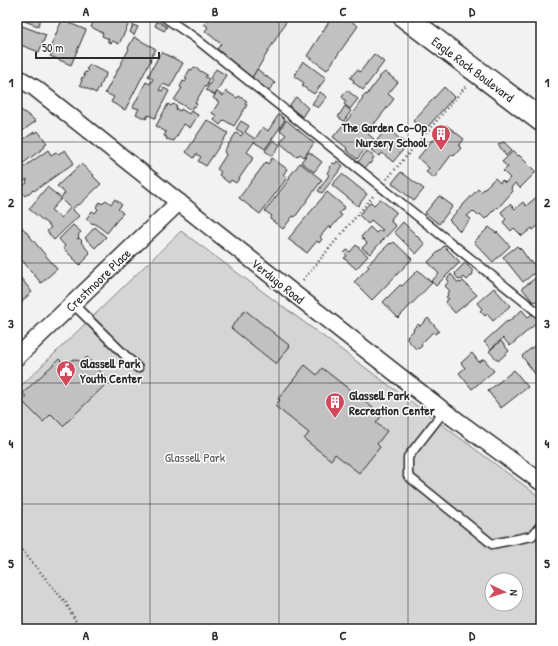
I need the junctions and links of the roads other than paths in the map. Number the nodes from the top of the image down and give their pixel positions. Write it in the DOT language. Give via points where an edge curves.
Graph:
graph roads {
  1 [pos="164,17"];
  2 [pos="405,17"];
  3 [pos="17,77"];
  4 [pos="541,120"];
  5 [pos="179,202"];
  6 [pos="73,304"];
  7 [pos="541,316"];
  8 [pos="17,357"];
  9 [pos="138,368"];
  10 [pos="444,411"];
  11 [pos="541,482"];
  12 [pos="541,525"];
  1 -- 7 [label="lane" via="195,38"];
  2 -- 4 [label="main road, Eagle Rock Boulevard"];
  3 -- 5 [label="street, Verdugo Road" via="35,88"];
  5 -- 6 [label="street, Crestmoore Place"];
  5 -- 10 [label="street, Verdugo Road"];
  6 -- 8 [label="street, Crestmoore Place"];
  6 -- 9 [label="lane"];
  10 -- 11 [label="street, Verdugo Road"];
  10 -- 12 [label="lane" via="408,457 408,476 492,544 532,536"];
}
